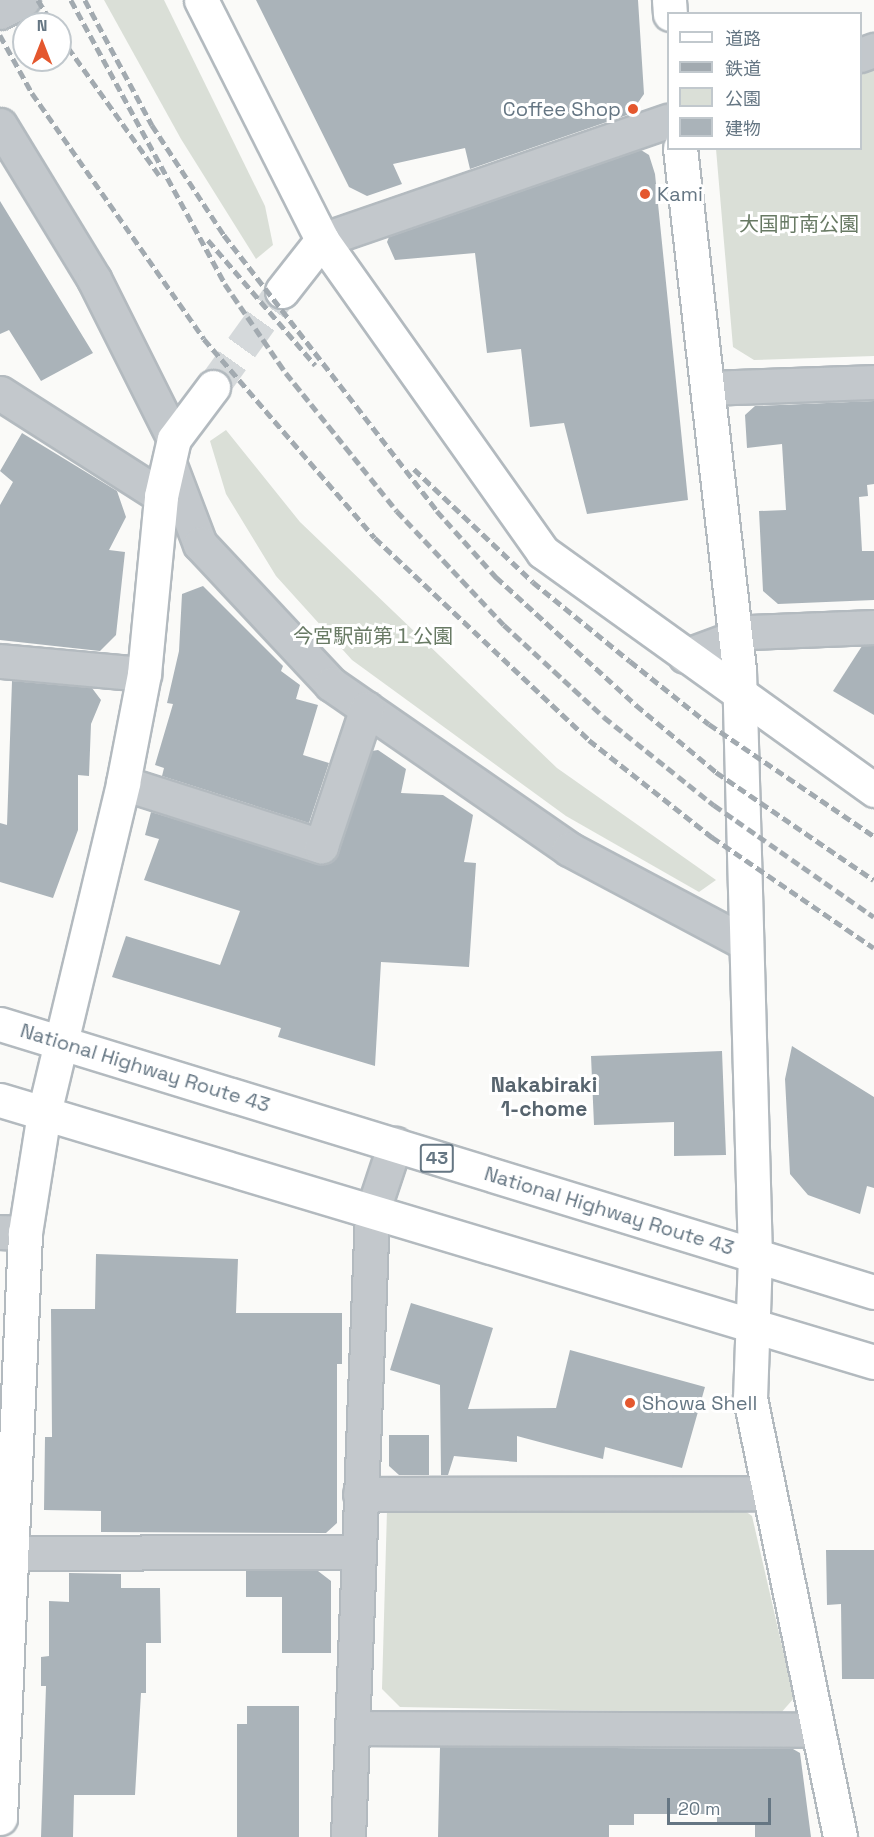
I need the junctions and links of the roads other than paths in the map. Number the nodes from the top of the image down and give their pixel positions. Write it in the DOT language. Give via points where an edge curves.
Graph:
graph roads {
  1 [pos="23,0"];
  2 [pos="201,0"];
  3 [pos="0,12"];
  4 [pos="667,122"];
  5 [pos="0,125"];
  6 [pos="680,150"];
  7 [pos="322,240"];
  8 [pos="282,291"];
  9 [pos="874,382"];
  10 [pos="213,387"];
  11 [pos="710,388"];
  12 [pos="0,393"];
  13 [pos="171,451"];
  14 [pos="160,496"];
  15 [pos="874,627"];
  16 [pos="735,638"];
  17 [pos="685,656"];
  18 [pos="0,661"];
  19 [pos="144,674"];
  20 [pos="739,695"];
  21 [pos="367,708"];
  22 [pos="123,783"];
  23 [pos="874,790"];
  24 [pos="746,943"];
  25 [pos="0,1024"];
  26 [pos="62,1042"];
  27 [pos="0,1100"];
  28 [pos="44,1113"];
  29 [pos="395,1144"];
  30 [pos="372,1213"];
  31 [pos="13,1233"];
  32 [pos="755,1256"];
  33 [pos="874,1292"];
  34 [pos="752,1324"];
  35 [pos="874,1362"];
  36 [pos="768,1492"];
  37 [pos="360,1494"];
  38 [pos="359,1552"];
  39 [pos="7,1554"];
  40 [pos="354,1728"];
  41 [pos="817,1731"];
  42 [pos="0,1818"];
  43 [pos="348,1837"];
  44 [pos="840,1837"];
  1 -- 3 [label="street"];
  2 -- 7 [label="main road"];
  4 -- 7 [label="street"];
  5 -- 13 [label="street" via="94,279"];
  6 -- 11 [label="main road"];
  7 -- 8 [label="main road"];
  7 -- 17 [label="main road" via="543,552"];
  9 -- 11 [label="street"];
  10 -- 13 [label="main road"];
  11 -- 16 [label="main road"];
  12 -- 14 [label="street"];
  13 -- 14 [label="main road"];
  13 -- 21 [label="street" via="200,544 331,684"];
  14 -- 19 [label="main road"];
  15 -- 16 [label="street" via="750,632"];
  16 -- 17 [label="street"];
  16 -- 20 [label="main road"];
  17 -- 20 [label="main road"];
  18 -- 19 [label="street"];
  19 -- 22 [label="main road"];
  20 -- 23 [label="main road"];
  20 -- 24 [label="main road"];
  21 -- 22 [label="street" via="321,846"];
  21 -- 24 [label="street" via="568,849"];
  22 -- 26 [label="main road"];
  24 -- 32 [label="main road"];
  25 -- 26 [label="main road, National Highway Route 43 / 43"];
  26 -- 28 [label="main road"];
  26 -- 29 [label="main road, National Highway Route 43 / 43"];
  27 -- 28 [label="main road"];
  28 -- 30 [label="main road"];
  28 -- 31 [label="main road"];
  29 -- 30 [label="street"];
  29 -- 32 [label="main road, National Highway Route 43 / 43"];
  30 -- 34 [label="main road"];
  30 -- 37 [label="street"];
  31 -- 39 [label="main road"];
  32 -- 33 [label="main road, National Highway Route 43 / 43"];
  32 -- 34 [label="main road"];
  34 -- 35 [label="main road"];
  34 -- 36 [label="main road" via="750,1398"];
  36 -- 37 [label="street"];
  36 -- 41 [label="main road"];
  37 -- 38 [label="street"];
  38 -- 39 [label="street"];
  38 -- 40 [label="street"];
  39 -- 42 [label="main road"];
  40 -- 41 [label="street"];
  40 -- 43 [label="street"];
  41 -- 44 [label="main road"];
}
